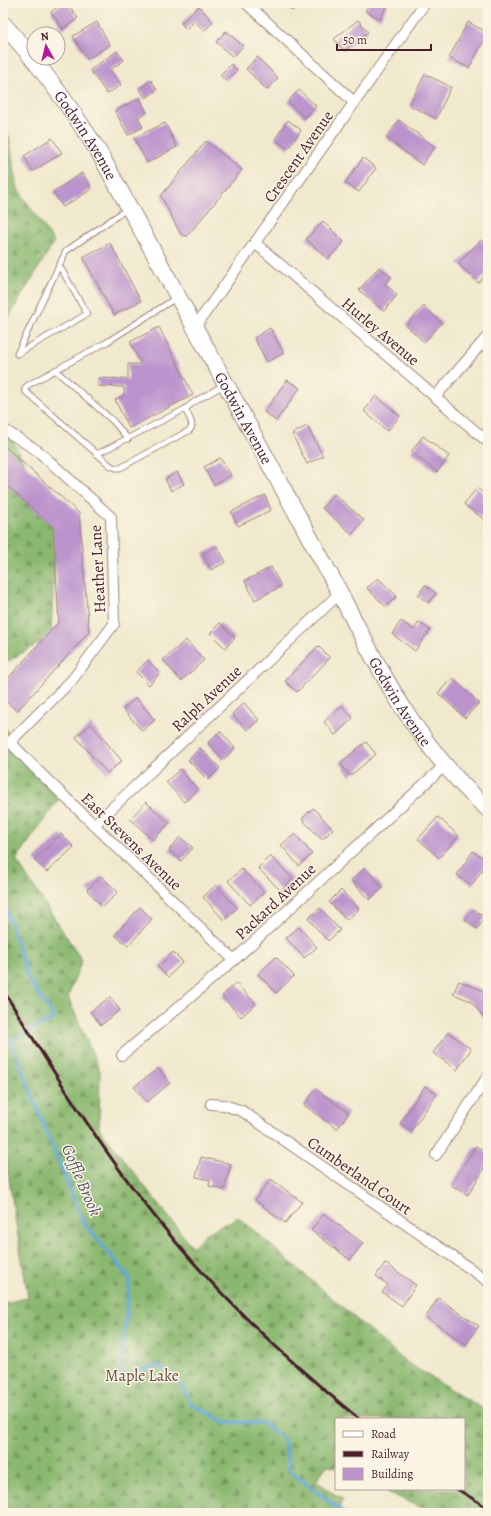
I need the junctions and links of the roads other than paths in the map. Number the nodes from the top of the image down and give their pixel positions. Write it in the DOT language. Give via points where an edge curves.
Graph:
graph roads {
  1 [pos="246,3"];
  2 [pos="425,3"];
  3 [pos="3,24"];
  4 [pos="354,102"];
  5 [pos="130,208"];
  6 [pos="255,243"];
  7 [pos="59,265"];
  8 [pos="178,296"];
  9 [pos="195,327"];
  10 [pos="488,336"];
  11 [pos="55,370"];
  12 [pos="226,384"];
  13 [pos="435,397"];
  14 [pos="185,409"];
  15 [pos="3,429"];
  16 [pos="128,439"];
  17 [pos="488,442"];
  18 [pos="97,454"];
  19 [pos="340,593"];
  20 [pos="10,742"];
  21 [pos="446,765"];
  22 [pos="488,809"];
  23 [pos="94,825"];
  24 [pos="234,960"];
  25 [pos="122,1055"];
  26 [pos="488,1076"];
  27 [pos="211,1104"];
  28 [pos="436,1155"];
  29 [pos="488,1281"];
  1 -- 4 [label="street"];
  2 -- 4 [label="street, Crescent Avenue"];
  3 -- 5 [label="main road, Godwin Avenue" via="48,77 79,120"];
  4 -- 6 [label="street, Crescent Avenue"];
  5 -- 7 [label="lane" via="66,252"];
  5 -- 8 [label="main road, Godwin Avenue"];
  6 -- 9 [label="street, Crescent Avenue"];
  6 -- 13 [label="street, Hurley Avenue"];
  7 -- 7 [label="lane" via="43,299 17,354 86,314"];
  8 -- 9 [label="main road, Godwin Avenue"];
  8 -- 11 [label="lane" via="107,342"];
  9 -- 12 [label="main road, Godwin Avenue"];
  10 -- 13 [label="street"];
  11 -- 16 [label="lane" via="113,421"];
  11 -- 18 [label="lane" via="28,385 25,388 26,392"];
  12 -- 14 [label="lane"];
  12 -- 19 [label="main road, Godwin Avenue"];
  13 -- 17 [label="street, Hurley Avenue"];
  14 -- 16 [label="lane"];
  14 -- 18 [label="lane" via="192,424 190,430 120,468 111,466"];
  15 -- 20 [label="street, Heather Lane" via="38,451 111,517 114,624 72,680"];
  16 -- 18 [label="lane"];
  19 -- 21 [label="main road, Godwin Avenue" via="396,698 422,737"];
  19 -- 23 [label="street, Ralph Avenue"];
  20 -- 23 [label="street, East Stevens Avenue"];
  21 -- 22 [label="main road, Godwin Avenue"];
  21 -- 24 [label="street, Packard Avenue"];
  23 -- 24 [label="street, East Stevens Avenue"];
  24 -- 25 [label="street, Packard Avenue"];
  26 -- 28 [label="street"];
  27 -- 29 [label="street, Cumberland Court" via="242,1111"];
}
